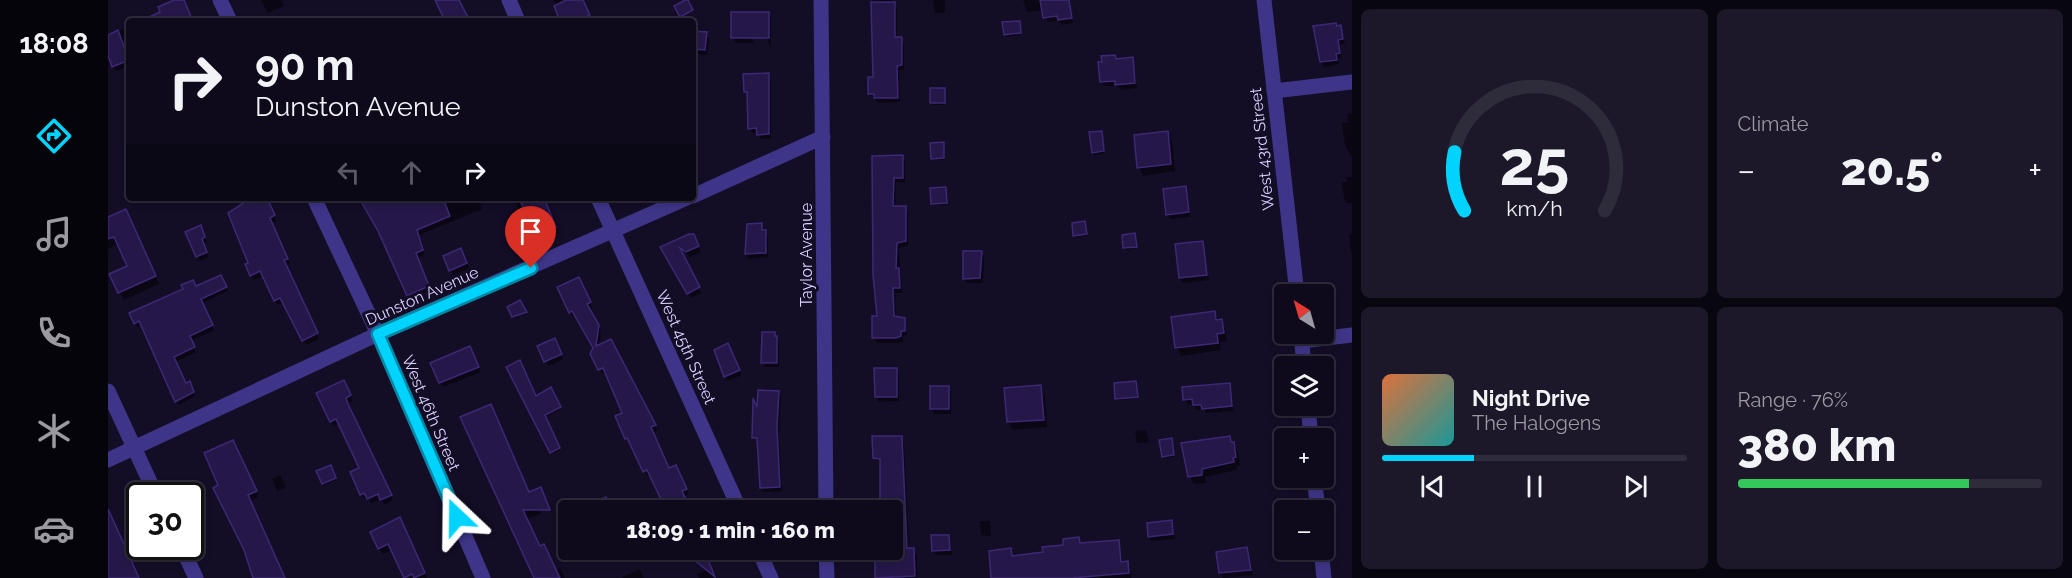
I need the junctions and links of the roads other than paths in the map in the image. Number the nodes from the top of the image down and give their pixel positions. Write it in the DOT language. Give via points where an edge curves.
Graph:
graph roads {
  1 [pos="220,0"];
  2 [pos="509,0"];
  3 [pos="821,0"];
  4 [pos="1264,0"];
  5 [pos="229,18"];
  6 [pos="517,18"];
  7 [pos="1352,82"];
  8 [pos="1274,91"];
  9 [pos="823,138"];
  10 [pos="696,194"];
  11 [pos="315,201"];
  12 [pos="599,201"];
  13 [pos="680,201"];
  14 [pos="613,231"];
  15 [pos="1296,284"];
  16 [pos="378,334"];
  17 [pos="1352,335"];
  18 [pos="1334,336"];
  19 [pos="108,391"];
  20 [pos="134,448"];
  21 [pos="108,460"];
  22 [pos="150,482"];
  23 [pos="736,500"];
  24 [pos="826,500"];
  25 [pos="188,560"];
  26 [pos="763,560"];
  27 [pos="826,560"];
  28 [pos="1322,560"];
  29 [pos="196,578"];
  30 [pos="483,578"];
  31 [pos="771,578"];
  32 [pos="827,578"];
  33 [pos="1324,578"];
  1 -- 5 [label="street"];
  2 -- 6 [label="street"];
  3 -- 9 [label="street, Taylor Avenue"];
  4 -- 8 [label="street, West 43rd Street"];
  7 -- 8 [label="street"];
  8 -- 15 [label="street, West 43rd Street"];
  9 -- 10 [label="street"];
  9 -- 24 [label="street, Taylor Avenue"];
  11 -- 16 [label="street, West 46th Street"];
  12 -- 14 [label="street, West 45th Street"];
  13 -- 14 [label="street, Dunston Avenue"];
  14 -- 16 [label="street, Dunston Avenue"];
  14 -- 23 [label="street, West 45th Street"];
  16 -- 20 [label="street, Dunston Avenue"];
  16 -- 30 [label="street, West 46th Street"];
  17 -- 18 [label="street"];
  19 -- 20 [label="street"];
  20 -- 21 [label="street, Dunston Avenue"];
  20 -- 22 [label="street"];
  25 -- 29 [label="street"];
  26 -- 31 [label="street"];
  27 -- 32 [label="street"];
  28 -- 33 [label="street"];
}
